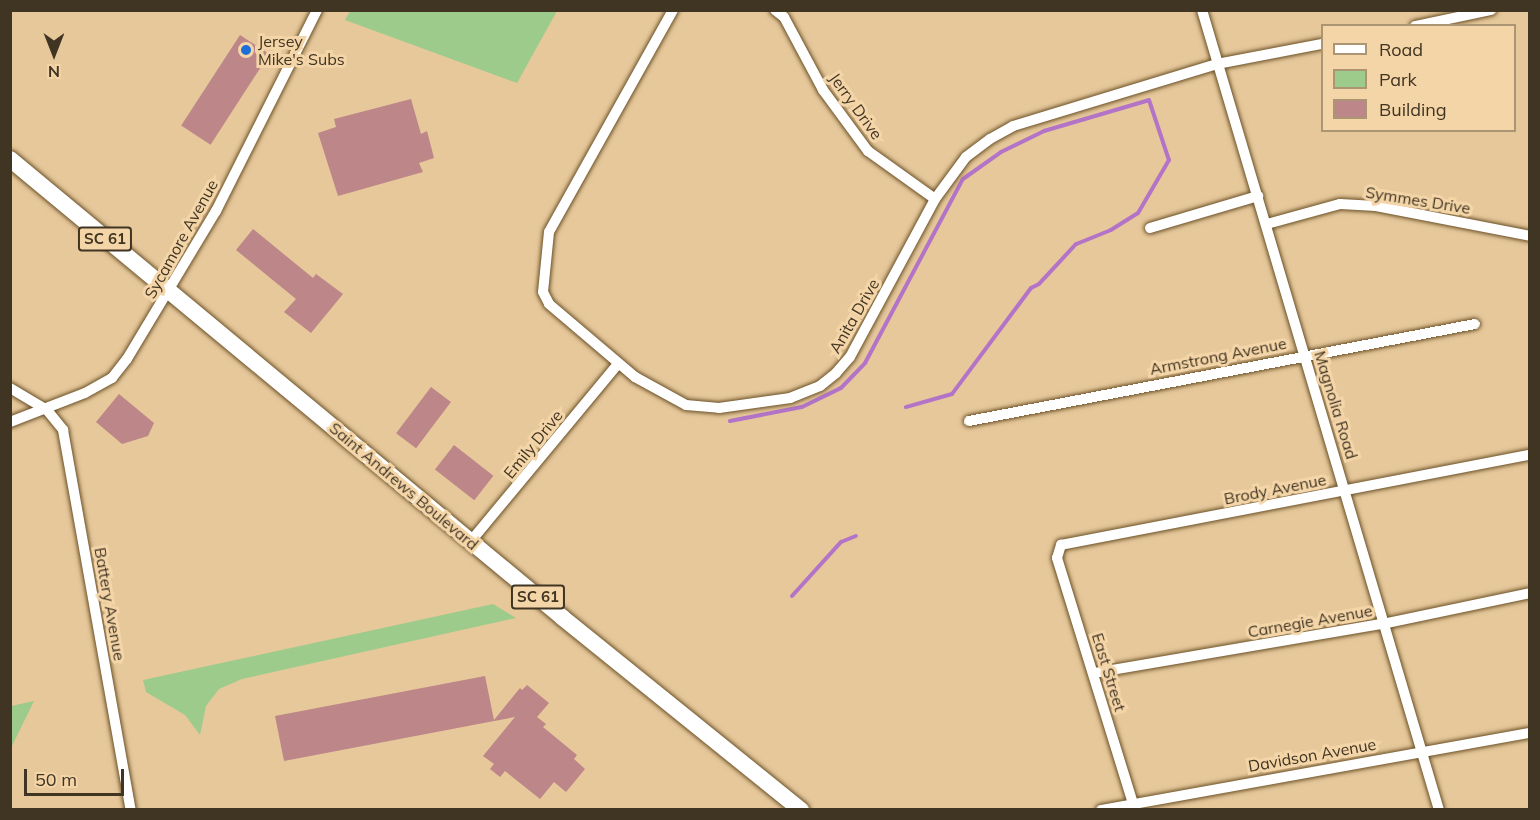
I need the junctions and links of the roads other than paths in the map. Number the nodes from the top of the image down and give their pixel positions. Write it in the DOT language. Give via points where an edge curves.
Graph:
graph roads {
  1 [pos="317,10"];
  2 [pos="673,10"];
  3 [pos="775,10"];
  4 [pos="1202,10"];
  5 [pos="1491,10"];
  6 [pos="1424,24"];
  7 [pos="1321,44"];
  8 [pos="1217,64"];
  9 [pos="10,159"];
  10 [pos="1258,196"];
  11 [pos="935,200"];
  12 [pos="1267,224"];
  13 [pos="1150,228"];
  14 [pos="1530,236"];
  15 [pos="170,293"];
  16 [pos="1475,324"];
  17 [pos="1305,354"];
  18 [pos="617,364"];
  19 [pos="10,388"];
  20 [pos="47,410"];
  21 [pos="969,421"];
  22 [pos="10,422"];
  23 [pos="1530,455"];
  24 [pos="1347,491"];
  25 [pos="471,542"];
  26 [pos="1061,545"];
  27 [pos="1530,593"];
  28 [pos="1382,624"];
  29 [pos="1094,673"];
  30 [pos="1530,733"];
  31 [pos="1422,750"];
  32 [pos="1134,806"];
  33 [pos="131,810"];
  34 [pos="801,810"];
  35 [pos="1101,810"];
  36 [pos="1439,810"];
  1 -- 15 [label="street, Sycamore Avenue"];
  2 -- 18 [label="street, Anita Drive" via="549,232 544,249 543,292 549,304"];
  3 -- 11 [label="street, Jerry Drive" via="784,17 824,90 868,151"];
  4 -- 8 [label="street, Magnolia Road"];
  5 -- 6 [label="street"];
  7 -- 8 [label="street, Anita Drive"];
  8 -- 10 [label="street, Magnolia Road"];
  8 -- 11 [label="street, Anita Drive" via="1013,126 966,157"];
  9 -- 15 [label="main road, Saint Andrews Boulevard / SC 61"];
  10 -- 12 [label="street, Magnolia Road"];
  10 -- 13 [label="street"];
  11 -- 18 [label="street, Anita Drive" via="850,357 820,386 790,398 719,408 686,405"];
  12 -- 14 [label="street, Symmes Drive" via="1340,204 1376,206"];
  12 -- 17 [label="street, Magnolia Road"];
  15 -- 20 [label="street, Sycamore Avenue" via="112,378"];
  15 -- 25 [label="main road, Saint Andrews Boulevard / SC 61"];
  16 -- 17 [label="street, Armstrong Avenue"];
  17 -- 21 [label="street, Armstrong Avenue"];
  17 -- 24 [label="street, Magnolia Road"];
  18 -- 25 [label="street, Emily Drive"];
  19 -- 20 [label="street"];
  20 -- 22 [label="street, Sycamore Avenue"];
  20 -- 33 [label="street, Battery Avenue" via="63,430"];
  23 -- 24 [label="street, Brody Avenue"];
  24 -- 26 [label="street, Brody Avenue"];
  24 -- 28 [label="street, Magnolia Road"];
  25 -- 34 [label="main road, Saint Andrews Boulevard / SC 61"];
  26 -- 29 [label="street, East Street" via="1057,558"];
  27 -- 28 [label="street, Carnegie Avenue"];
  28 -- 29 [label="street, Carnegie Avenue"];
  28 -- 31 [label="street, Magnolia Road"];
  29 -- 32 [label="street, East Street"];
  30 -- 31 [label="street, Davidson Avenue"];
  31 -- 32 [label="street, Davidson Avenue"];
  31 -- 36 [label="street, Magnolia Road"];
  32 -- 35 [label="street, Davidson Avenue"];
}
